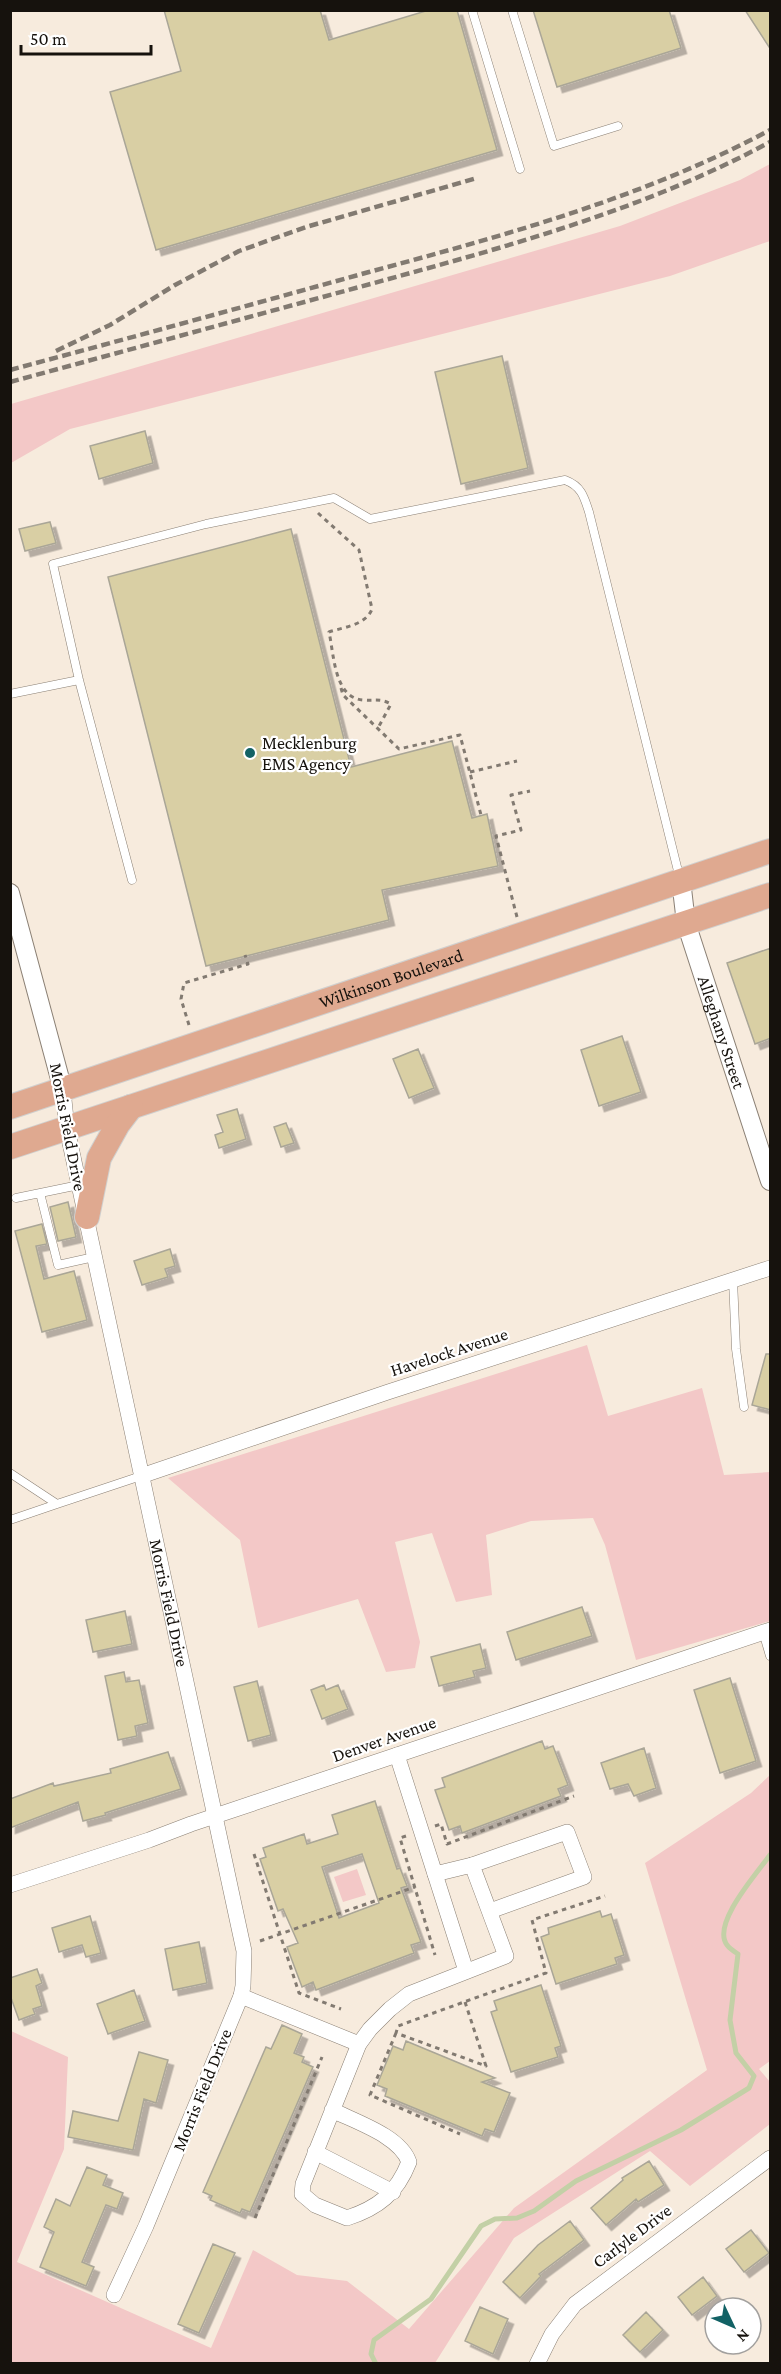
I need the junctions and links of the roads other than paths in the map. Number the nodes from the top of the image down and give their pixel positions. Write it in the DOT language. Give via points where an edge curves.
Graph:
graph roads {
  1 [pos="472,10"];
  2 [pos="512,10"];
  3 [pos="618,126"];
  4 [pos="520,170"];
  5 [pos="79,680"];
  6 [pos="10,694"];
  7 [pos="771,851"];
  8 [pos="132,880"];
  9 [pos="681,880"];
  10 [pos="10,893"];
  11 [pos="771,895"];
  12 [pos="686,923"];
  13 [pos="63,1090"];
  14 [pos="10,1107"];
  15 [pos="131,1107"];
  16 [pos="67,1129"];
  17 [pos="10,1147"];
  18 [pos="771,1181"];
  19 [pos="80,1185"];
  20 [pos="40,1193"];
  21 [pos="16,1198"];
  22 [pos="87,1217"];
  23 [pos="94,1257"];
  24 [pos="771,1268"];
  25 [pos="733,1280"];
  26 [pos="744,1407"];
  27 [pos="10,1473"];
  28 [pos="141,1476"];
  29 [pos="57,1504"];
  30 [pos="10,1520"];
  31 [pos="767,1631"];
  32 [pos="771,1656"];
  33 [pos="397,1755"];
  34 [pos="214,1817"];
  35 [pos="472,1865"];
  36 [pos="435,1874"];
  37 [pos="10,1885"];
  38 [pos="490,1911"];
  39 [pos="466,1971"];
  40 [pos="241,1996"];
  41 [pos="359,2044"];
  42 [pos="332,2110"];
  43 [pos="315,2152"];
  44 [pos="771,2158"];
  45 [pos="393,2192"];
  46 [pos="114,2295"];
  47 [pos="537,2364"];
  1 -- 4 [label="lane"];
  2 -- 3 [label="lane" via="554,146"];
  5 -- 6 [label="lane"];
  5 -- 8 [label="lane"];
  5 -- 9 [label="lane" via="52,564 206,524 334,498 370,519 565,480 576,484 583,493 589,512"];
  7 -- 9 [label="main road, Wilkinson Boulevard"];
  9 -- 12 [label="street, Alleghany Street"];
  9 -- 13 [label="main road, Wilkinson Boulevard"];
  10 -- 13 [label="street, Morris Field Drive"];
  11 -- 12 [label="main road"];
  12 -- 15 [label="main road"];
  12 -- 18 [label="street, Alleghany Street"];
  13 -- 14 [label="main road, Wilkinson Boulevard"];
  13 -- 16 [label="street, Morris Field Drive"];
  15 -- 16 [label="main road"];
  15 -- 22 [label="main road" via="99,1158"];
  16 -- 17 [label="main road"];
  16 -- 19 [label="street, Morris Field Drive"];
  19 -- 20 [label="lane"];
  19 -- 22 [label="street, Morris Field Drive"];
  20 -- 21 [label="lane"];
  20 -- 23 [label="lane" via="58,1265"];
  22 -- 23 [label="street, Morris Field Drive"];
  23 -- 28 [label="street, Morris Field Drive"];
  24 -- 25 [label="street, Havelock Avenue"];
  25 -- 26 [label="lane"];
  25 -- 28 [label="street, Havelock Avenue"];
  27 -- 29 [label="lane"];
  28 -- 29 [label="lane"];
  28 -- 34 [label="street, Morris Field Drive"];
  29 -- 30 [label="lane"];
  31 -- 32 [label="lane"];
  31 -- 33 [label="street, Denver Avenue"];
  33 -- 34 [label="street, Denver Avenue"];
  33 -- 36 [label="street"];
  34 -- 37 [label="street, Denver Avenue"];
  34 -- 40 [label="street, Morris Field Drive" via="244,1952"];
  35 -- 36 [label="street"];
  35 -- 38 [label="street"];
  35 -- 38 [label="street" via="567,1832 584,1877"];
  36 -- 39 [label="street"];
  38 -- 39 [label="street" via="506,1956"];
  39 -- 41 [label="street" via="409,1994"];
  40 -- 41 [label="street"];
  40 -- 46 [label="street, Morris Field Drive"];
  41 -- 42 [label="street"];
  42 -- 43 [label="street"];
  42 -- 45 [label="street" via="394,2141 406,2152 409,2162"];
  43 -- 45 [label="street"];
  43 -- 45 [label="street" via="302,2194 315,2205 347,2218 364,2212"];
  44 -- 47 [label="street, Carlyle Drive" via="575,2304 552,2334"];
}
